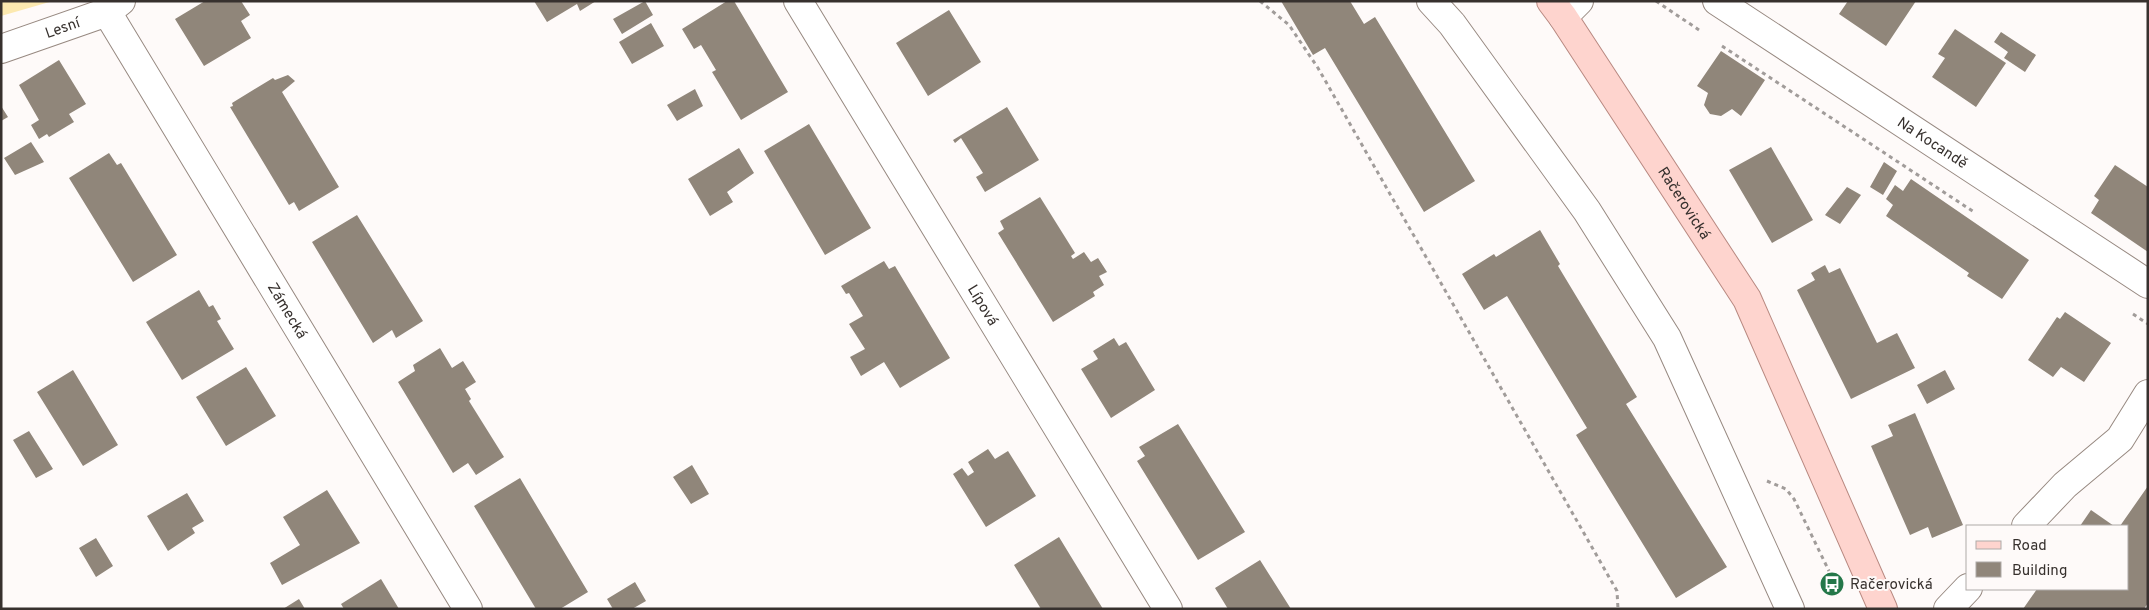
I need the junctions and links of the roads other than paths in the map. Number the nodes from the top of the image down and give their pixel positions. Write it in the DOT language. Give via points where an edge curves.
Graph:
graph roads {
  1 [pos="798,1"];
  2 [pos="1431,1"];
  3 [pos="1718,1"];
  4 [pos="114,6"];
  5 [pos="1565,7"];
  6 [pos="1,49"];
  7 [pos="2148,284"];
  8 [pos="2148,394"];
  9 [pos="2027,525"];
  10 [pos="1966,590"];
  11 [pos="468,609"];
  12 [pos="1168,609"];
  13 [pos="1790,609"];
  14 [pos="1883,609"];
  15 [pos="1948,609"];
  1 -- 12 [label="street, Lípová"];
  2 -- 13 [label="street" via="1452,24 1586,211 1667,338"];
  3 -- 7 [label="street, Na Kocandě"];
  4 -- 6 [label="street, Lesní"];
  4 -- 11 [label="street, Zámecká"];
  5 -- 14 [label="main road, Račerovická" via="1748,299"];
  8 -- 9 [label="street" via="2120,439 2065,485"];
  10 -- 15 [label="street"];
}
